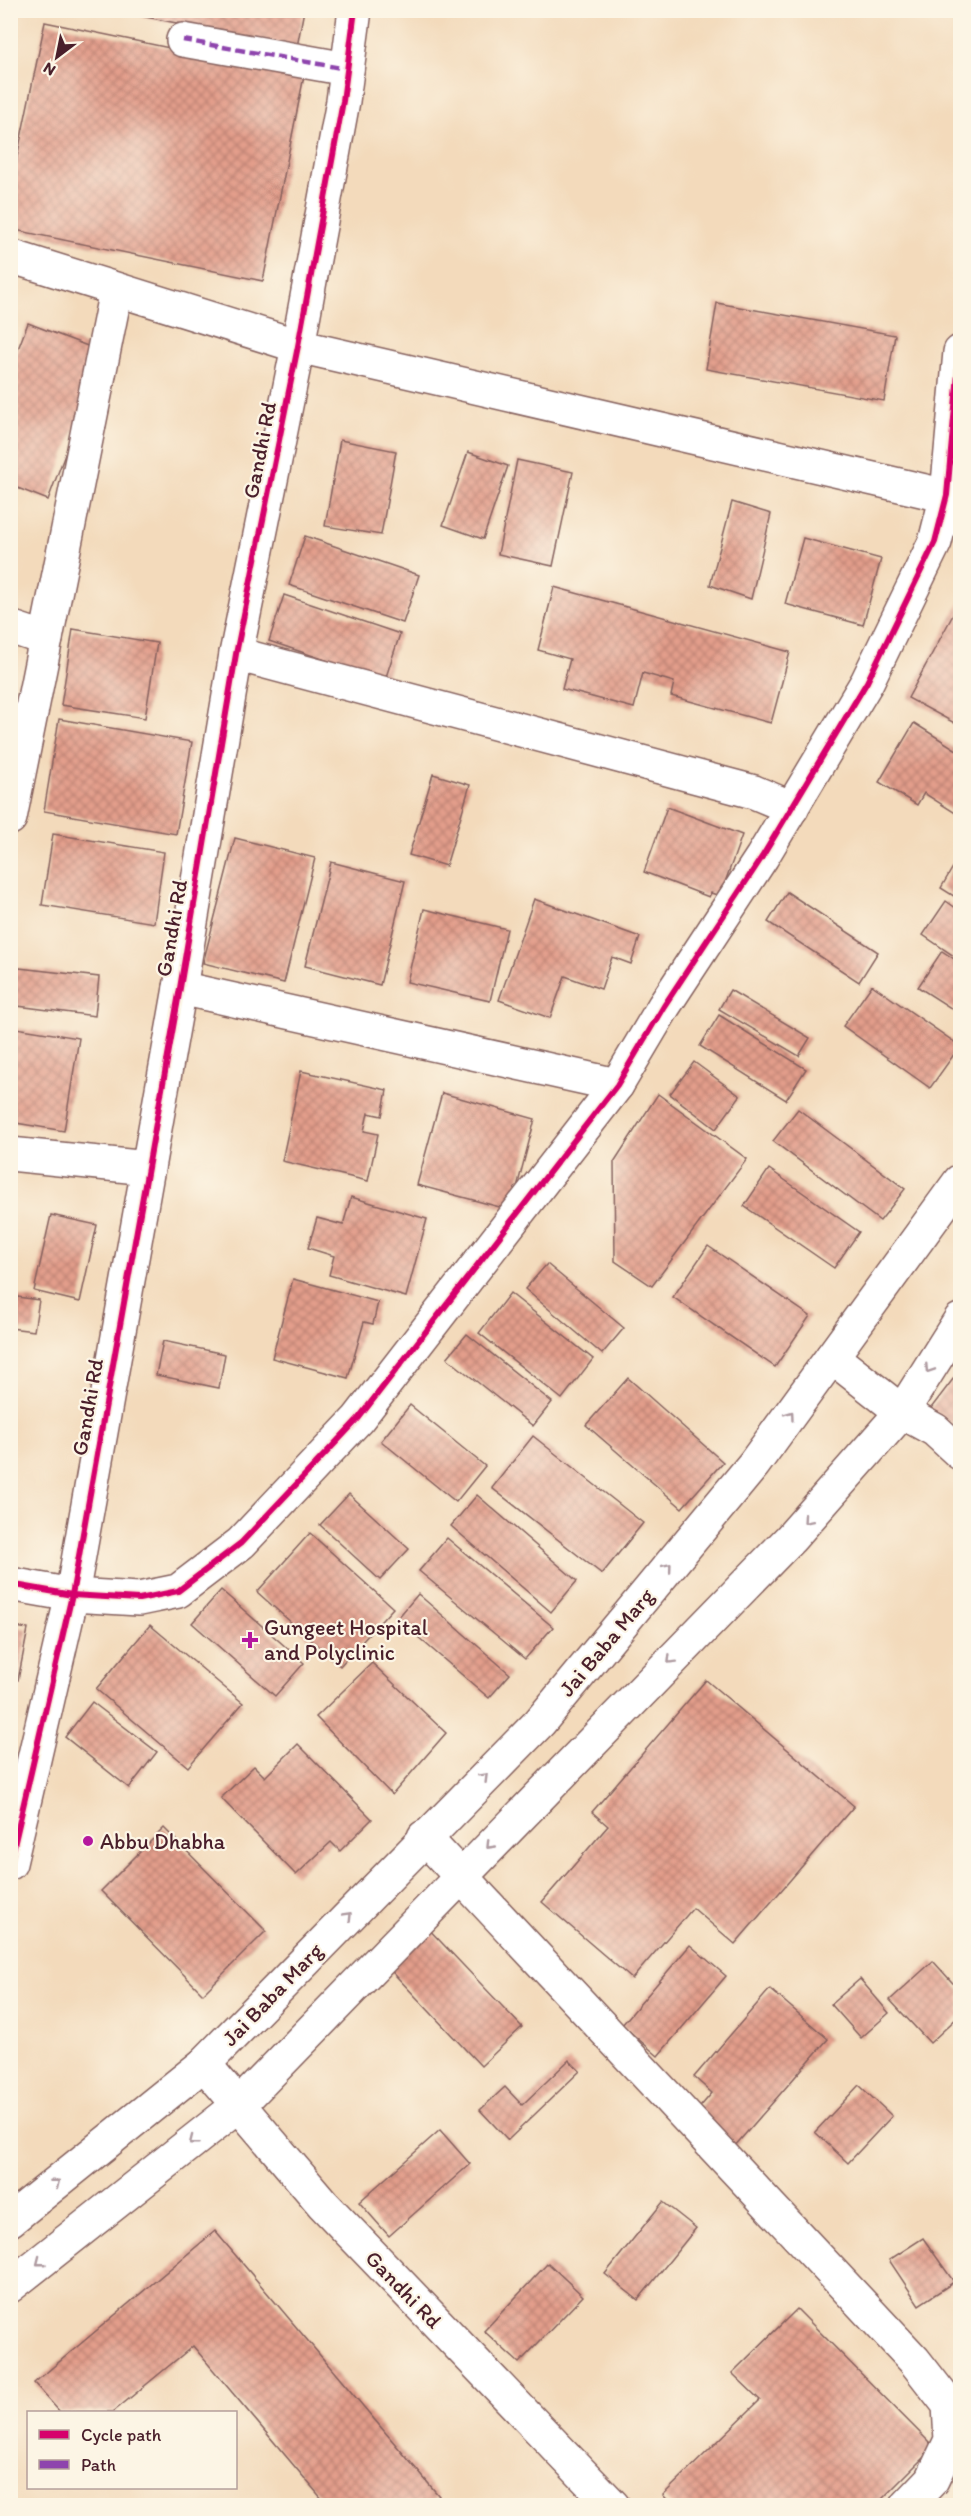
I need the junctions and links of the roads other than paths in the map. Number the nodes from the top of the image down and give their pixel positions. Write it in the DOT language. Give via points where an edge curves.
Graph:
graph roads {
  1 [pos="355,10"];
  2 [pos="183,40"];
  3 [pos="347,69"];
  4 [pos="10,256"];
  5 [pos="116,290"];
  6 [pos="298,346"];
  7 [pos="960,352"];
  8 [pos="954,497"];
  9 [pos="10,627"];
  10 [pos="46,639"];
  11 [pos="236,654"];
  12 [pos="792,808"];
  13 [pos="10,818"];
  14 [pos="180,988"];
  15 [pos="617,1085"];
  16 [pos="10,1154"];
  17 [pos="148,1168"];
  18 [pos="960,1180"];
  19 [pos="960,1320"];
  20 [pos="832,1357"];
  21 [pos="902,1412"];
  22 [pos="960,1453"];
  23 [pos="10,1584"];
  24 [pos="72,1594"];
  25 [pos="424,1837"];
  26 [pos="13,1857"];
  27 [pos="460,1877"];
  28 [pos="204,2064"];
  29 [pos="239,2104"];
  30 [pos="10,2220"];
  31 [pos="10,2286"];
  32 [pos="613,2505"];
  33 [pos="907,2505"];
  1 -- 3 [label="street, Gandhi Rd"];
  2 -- 3 [label="street"];
  3 -- 6 [label="street, Gandhi Rd"];
  4 -- 5 [label="street"];
  5 -- 6 [label="street"];
  5 -- 10 [label="street"];
  6 -- 8 [label="street"];
  6 -- 11 [label="street, Gandhi Rd"];
  7 -- 8 [label="street"];
  8 -- 12 [label="street" via="867,682"];
  9 -- 10 [label="street"];
  10 -- 13 [label="street"];
  11 -- 12 [label="street" via="754,792"];
  11 -- 14 [label="street, Gandhi Rd"];
  12 -- 15 [label="street"];
  14 -- 15 [label="street"];
  14 -- 17 [label="street, Gandhi Rd"];
  15 -- 24 [label="street" via="358,1419 241,1543 178,1591 139,1599"];
  16 -- 17 [label="street"];
  17 -- 24 [label="street, Gandhi Rd"];
  18 -- 20 [label="street, Jai Baba Marg"];
  19 -- 21 [label="street, one-way"];
  20 -- 21 [label="street"];
  25 -- 20 [label="street, Jai Baba Marg, one-way" via="540,1722 754,1464"];
  21 -- 22 [label="street" via="936,1430"];
  21 -- 27 [label="street, one-way" via="790,1539"];
  23 -- 24 [label="street"];
  24 -- 26 [label="street, Gandhi Rd"];
  25 -- 27 [label="street"];
  28 -- 25 [label="street, Jai Baba Marg, one-way"];
  27 -- 29 [label="street"];
  27 -- 33 [label="street" via="810,2247 949,2404 951,2440 932,2480"];
  28 -- 29 [label="street, Gandhi Rd"];
  30 -- 28 [label="street, Jai Baba Marg, one-way"];
  29 -- 31 [label="street, one-way"];
  29 -- 32 [label="street, Gandhi Rd" via="323,2204"];
}
